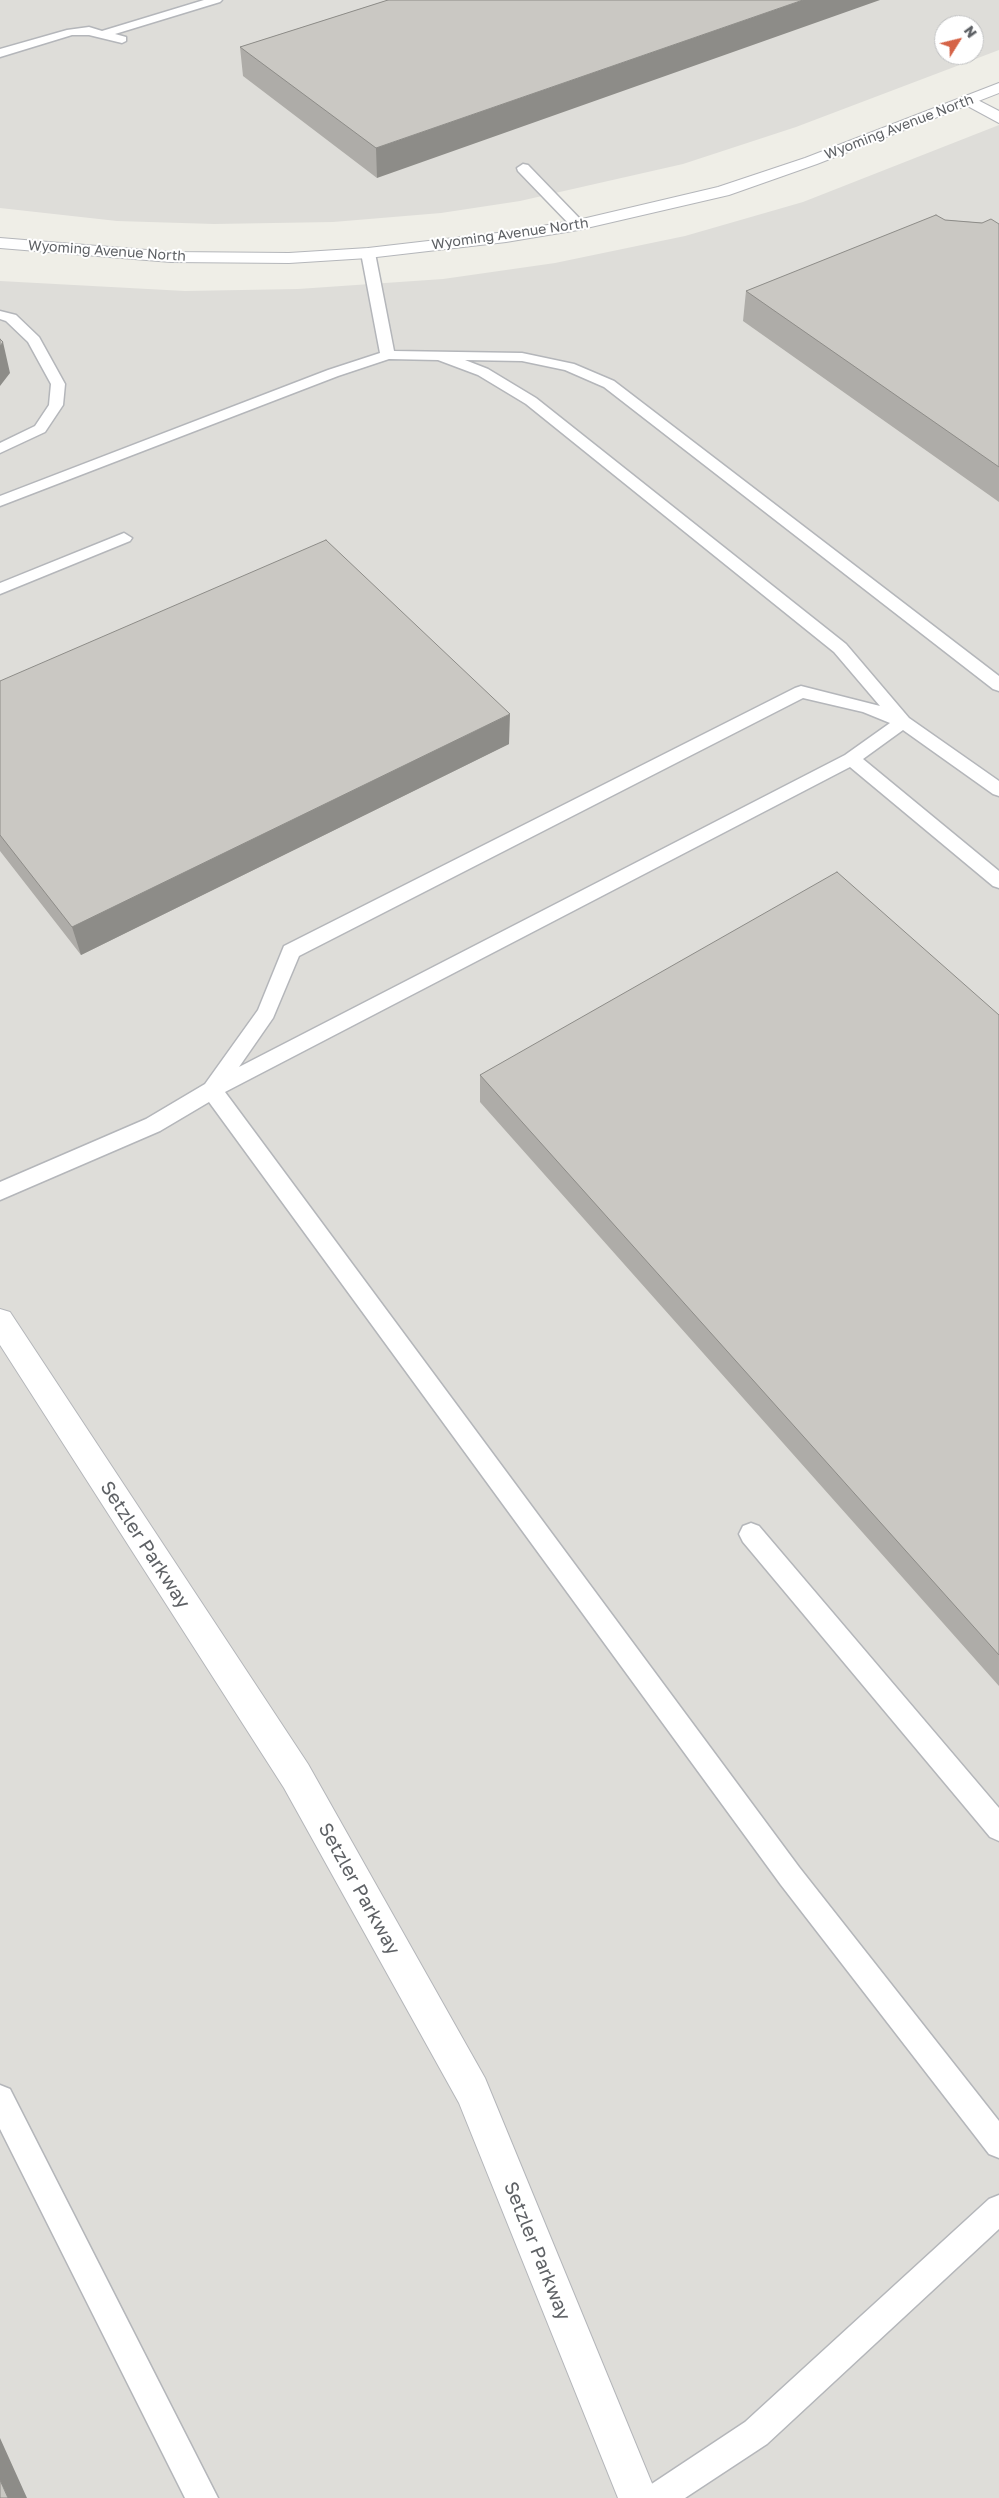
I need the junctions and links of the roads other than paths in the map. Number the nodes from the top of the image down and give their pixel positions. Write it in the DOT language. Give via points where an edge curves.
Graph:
graph roads {
  1 [pos="216,0"];
  2 [pos="106,33"];
  3 [pos="122,39"];
  4 [pos="0,53"];
  5 [pos="999,88"];
  6 [pos="968,100"];
  7 [pos="999,118"];
  8 [pos="523,168"];
  9 [pos="578,225"];
  10 [pos="0,243"];
  11 [pos="368,253"];
  12 [pos="0,315"];
  13 [pos="388,355"];
  14 [pos="440,356"];
  15 [pos="0,449"];
  16 [pos="0,501"];
  17 [pos="124,538"];
  18 [pos="0,589"];
  19 [pos="999,685"];
  20 [pos="903,722"];
  21 [pos="851,759"];
  22 [pos="999,790"];
  23 [pos="999,881"];
  24 [pos="212,1090"];
  25 [pos="0,1192"];
  26 [pos="0,1321"];
  27 [pos="751,1534"];
  28 [pos="999,1828"];
  29 [pos="0,2099"];
  30 [pos="999,2144"];
  31 [pos="999,2209"];
  32 [pos="202,2498"];
  33 [pos="638,2498"];
  34 [pos="658,2498"];
  1 -- 2 [label="lane"];
  2 -- 3 [label="lane"];
  2 -- 4 [label="lane" via="71,32"];
  5 -- 6 [label="street, Wyoming Avenue North"];
  6 -- 7 [label="street"];
  6 -- 9 [label="street, Wyoming Avenue North" via="811,161 722,191"];
  8 -- 9 [label="lane"];
  9 -- 11 [label="street, Wyoming Avenue North"];
  10 -- 11 [label="street, Wyoming Avenue North" via="171,257 289,258"];
  11 -- 13 [label="lane"];
  12 -- 15 [label="lane" via="11,318 34,340 58,384 56,405 40,429"];
  13 -- 14 [label="lane"];
  13 -- 16 [label="lane" via="332,373"];
  14 -- 19 [label="lane" via="522,357 569,367 609,384"];
  14 -- 20 [label="lane" via="483,372 531,401 840,648"];
  17 -- 18 [label="lane"];
  20 -- 21 [label="lane"];
  20 -- 22 [label="lane"];
  20 -- 24 [label="lane" via="867,707 801,692 291,951 266,1013"];
  21 -- 23 [label="lane"];
  21 -- 24 [label="lane"];
  24 -- 25 [label="lane" via="153,1125"];
  24 -- 30 [label="lane" via="790,1876"];
  26 -- 33 [label="street, Setzler Parkway" via="296,1776 472,2091"];
  27 -- 28 [label="lane"];
  29 -- 32 [label="lane"];
  31 -- 34 [label="lane" via="756,2433"];
}
